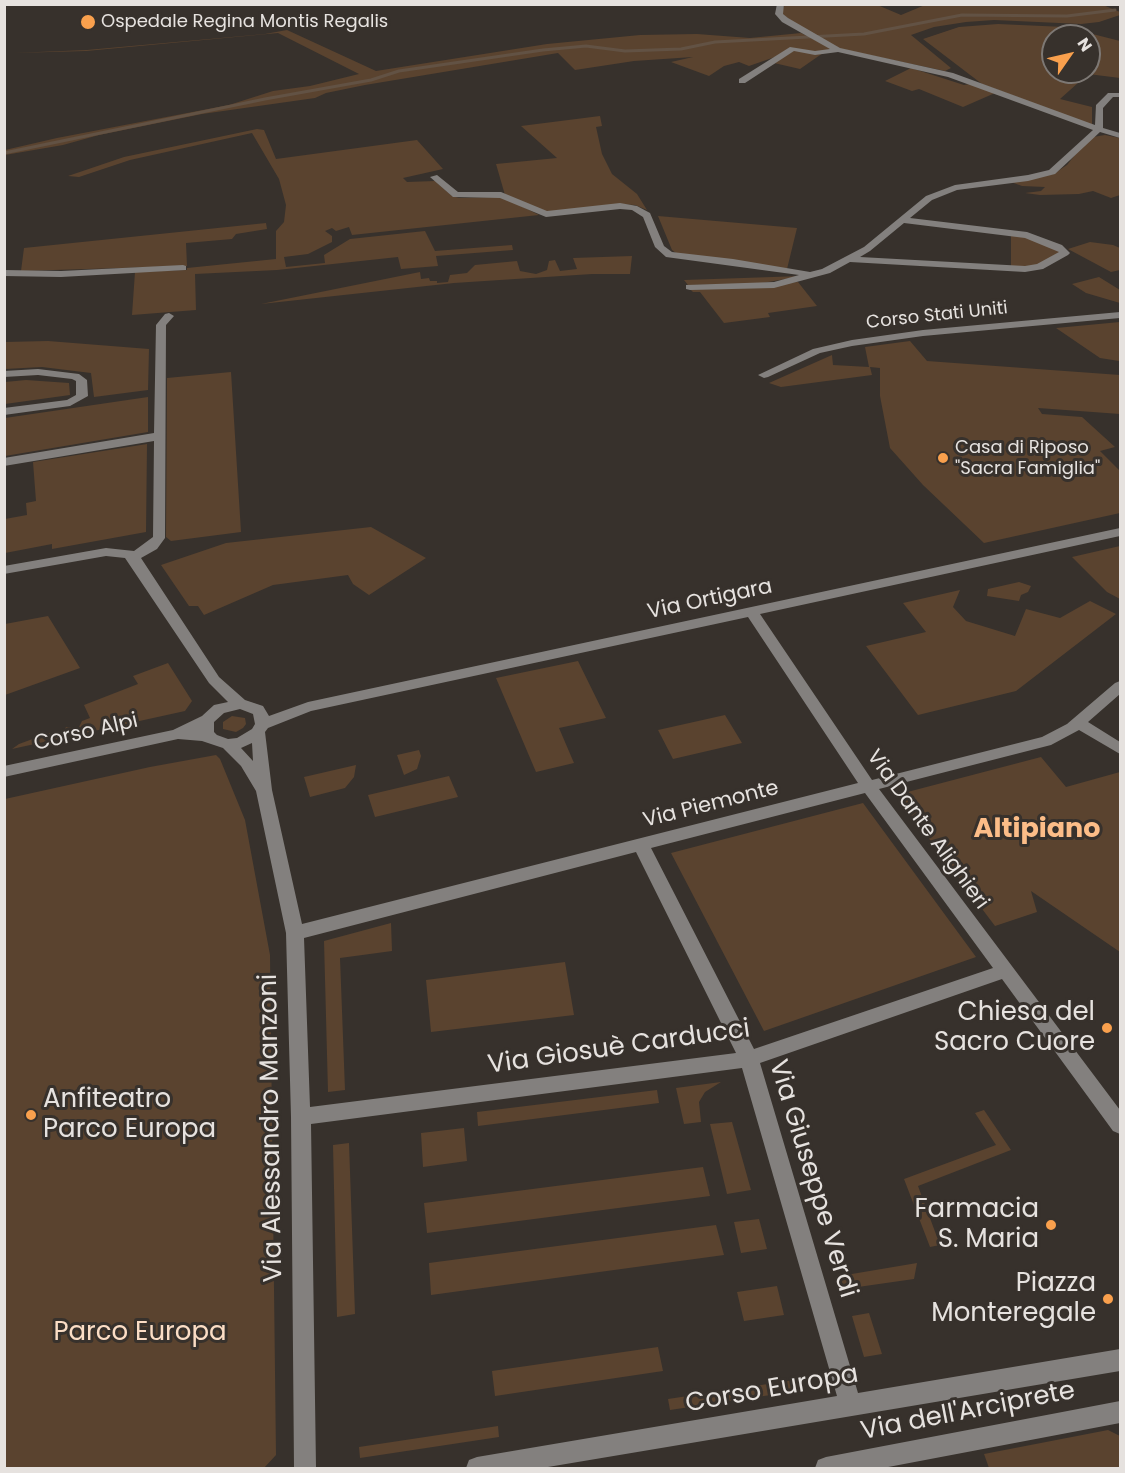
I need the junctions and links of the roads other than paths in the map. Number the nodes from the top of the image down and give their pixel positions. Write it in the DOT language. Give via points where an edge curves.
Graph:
graph roads {
  1 [pos="781,4"];
  2 [pos="838,50"];
  3 [pos="742,81"];
  4 [pos="1120,95"];
  5 [pos="1099,129"];
  6 [pos="1120,136"];
  7 [pos="434,177"];
  8 [pos="901,220"];
  9 [pos="851,259"];
  10 [pos="183,268"];
  11 [pos="826,271"];
  12 [pos="4,273"];
  13 [pos="690,287"];
  14 [pos="1120,315"];
  15 [pos="169,316"];
  16 [pos="4,374"];
  17 [pos="764,375"];
  18 [pos="4,412"];
  19 [pos="160,436"];
  20 [pos="4,462"];
  21 [pos="1120,532"];
  22 [pos="131,556"];
  23 [pos="4,570"];
  24 [pos="752,612"];
  25 [pos="214,680"];
  26 [pos="1120,686"];
  27 [pos="240,704"];
  28 [pos="219,709"];
  29 [pos="207,720"];
  30 [pos="260,722"];
  31 [pos="1078,723"];
  32 [pos="177,734"];
  33 [pos="211,738"];
  34 [pos="228,744"];
  35 [pos="1120,749"];
  36 [pos="4,772"];
  37 [pos="869,787"];
  38 [pos="264,790"];
  39 [pos="641,845"];
  40 [pos="295,933"];
  41 [pos="1005,971"];
  42 [pos="748,1059"];
  43 [pos="301,1117"];
  44 [pos="1120,1125"];
  45 [pos="1120,1360"];
  46 [pos="851,1406"];
  47 [pos="1117,1413"];
  48 [pos="305,1468"];
  49 [pos="477,1468"];
  50 [pos="826,1468"];
  1 -- 2 [label="street" via="781,17"];
  2 -- 3 [label="street" via="815,53 793,49"];
  2 -- 5 [label="street" via="947,74"];
  4 -- 5 [label="street" via="1111,95 1099,107"];
  5 -- 6 [label="street"];
  5 -- 8 [label="street" via="1052,172 951,189 926,200"];
  7 -- 11 [label="street" via="456,195 503,196 546,214 620,206 637,208 649,218 660,247 669,255 798,273"];
  8 -- 9 [label="street"];
  8 -- 9 [label="street" via="1027,235 1059,246 1065,253 1031,269"];
  9 -- 11 [label="street"];
  10 -- 12 [label="street"];
  11 -- 13 [label="street" via="774,285"];
  14 -- 17 [label="street, Corso Stati Uniti" via="852,342 806,355"];
  15 -- 19 [label="street" via="161,325"];
  16 -- 18 [label="street" via="75,376 81,381 82,396 70,403"];
  19 -- 20 [label="street"];
  19 -- 22 [label="street" via="159,538"];
  21 -- 24 [label="street, Via Ortigara"];
  22 -- 23 [label="street" via="106,552"];
  22 -- 25 [label="street"];
  24 -- 30 [label="street, Via Ortigara" via="308,707"];
  24 -- 37 [label="street, Via Dante Alighieri"];
  25 -- 27 [label="street"];
  25 -- 28 [label="street"];
  26 -- 31 [label="street, Via Piemonte"];
  27 -- 28 [label="street"];
  27 -- 30 [label="street"];
  28 -- 29 [label="street"];
  29 -- 32 [label="street, Corso Alpi"];
  29 -- 33 [label="street" via="206,733"];
  30 -- 34 [label="street" via="250,738"];
  30 -- 38 [label="street, Via Alessandro Manzoni"];
  31 -- 35 [label="street"];
  31 -- 37 [label="street, Via Piemonte" via="1046,741"];
  32 -- 33 [label="street, Corso Alpi"];
  32 -- 36 [label="street, Corso Alpi"];
  33 -- 34 [label="street, Via Alessandro Manzoni"];
  34 -- 38 [label="street, Via Alessandro Manzoni" via="246,762"];
  37 -- 39 [label="street, Via Piemonte"];
  37 -- 41 [label="street, Via Dante Alighieri"];
  38 -- 40 [label="street, Via Alessandro Manzoni"];
  39 -- 40 [label="street, Via Piemonte"];
  39 -- 42 [label="street, Via Giuseppe Verdi"];
  40 -- 43 [label="street, Via Alessandro Manzoni"];
  41 -- 42 [label="street, Via Giosuè Carducci"];
  41 -- 44 [label="street, Via Dante Alighieri"];
  42 -- 43 [label="street, Via Giosuè Carducci"];
  42 -- 46 [label="street, Via Giuseppe Verdi"];
  43 -- 48 [label="street, Via Alessandro Manzoni"];
  45 -- 46 [label="street, Corso Europa"];
  46 -- 49 [label="street, Corso Europa"];
  47 -- 50 [label="street, Via dell'Arciprete"];
}
